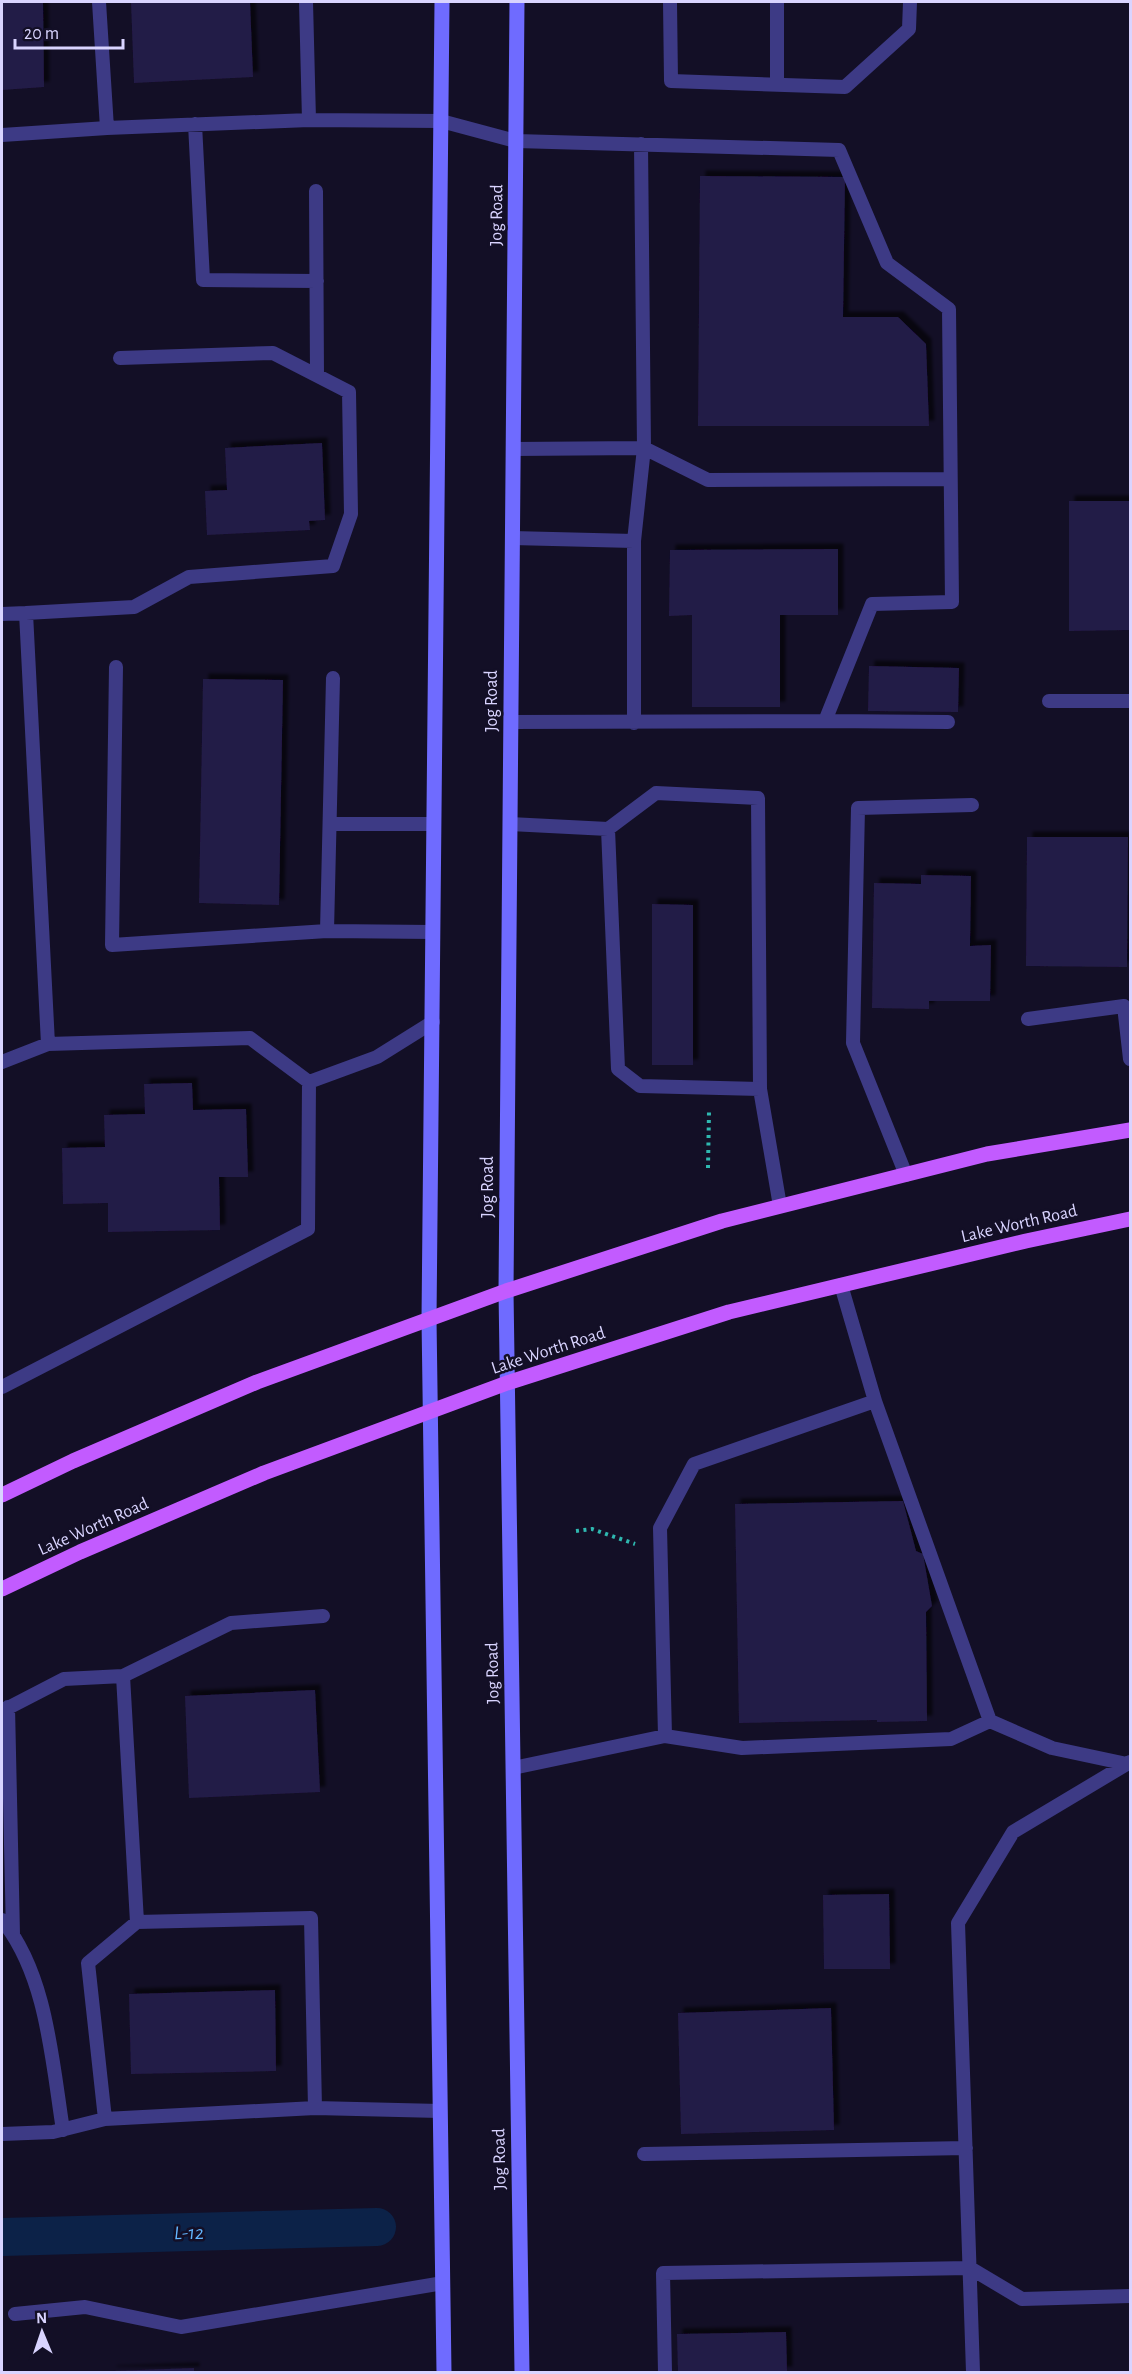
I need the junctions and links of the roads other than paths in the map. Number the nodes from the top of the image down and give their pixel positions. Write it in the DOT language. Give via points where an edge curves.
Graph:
graph roads {
  1 [pos="99,2"];
  2 [pos="306,2"];
  3 [pos="442,2"];
  4 [pos="517,2"];
  5 [pos="670,2"];
  6 [pos="777,2"];
  7 [pos="910,2"];
  8 [pos="777,84"];
  9 [pos="309,120"];
  10 [pos="441,121"];
  11 [pos="195,124"];
  12 [pos="107,128"];
  13 [pos="2,135"];
  14 [pos="516,141"];
  15 [pos="641,144"];
  16 [pos="316,191"];
  17 [pos="317,281"];
  18 [pos="120,358"];
  19 [pos="317,375"];
  20 [pos="644,448"];
  21 [pos="513,449"];
  22 [pos="950,478"];
  23 [pos="512,538"];
  24 [pos="634,541"];
  25 [pos="26,613"];
  26 [pos="2,614"];
  27 [pos="116,667"];
  28 [pos="333,678"];
  29 [pos="1049,701"];
  30 [pos="1131,701"];
  31 [pos="825,721"];
  32 [pos="511,722"];
  33 [pos="948,722"];
  34 [pos="634,723"];
  35 [pos="972,805"];
  36 [pos="330,824"];
  37 [pos="434,824"];
  38 [pos="510,824"];
  39 [pos="608,828"];
  40 [pos="327,931"];
  41 [pos="433,932"];
  42 [pos="1028,1019"];
  43 [pos="433,1022"];
  44 [pos="48,1044"];
  45 [pos="1131,1059"];
  46 [pos="2,1062"];
  47 [pos="309,1082"];
  48 [pos="760,1089"];
  49 [pos="1131,1130"];
  50 [pos="906,1175"];
  51 [pos="780,1206"];
  52 [pos="1131,1219"];
  53 [pos="841,1285"];
  54 [pos="506,1291"];
  55 [pos="429,1318"];
  56 [pos="507,1383"];
  57 [pos="2,1387"];
  58 [pos="875,1401"];
  59 [pos="430,1411"];
  60 [pos="2,1495"];
  61 [pos="2,1589"];
  62 [pos="323,1616"];
  63 [pos="123,1676"];
  64 [pos="5,1709"];
  65 [pos="990,1721"];
  66 [pos="665,1736"];
  67 [pos="1129,1763"];
  68 [pos="513,1768"];
  69 [pos="2,1920"];
  70 [pos="136,1923"];
  71 [pos="13,1935"];
  72 [pos="315,2108"];
  73 [pos="440,2110"];
  74 [pos="105,2119"];
  75 [pos="63,2130"];
  76 [pos="2,2134"];
  77 [pos="966,2148"];
  78 [pos="644,2154"];
  79 [pos="970,2268"];
  80 [pos="443,2283"];
  81 [pos="1131,2296"];
  82 [pos="15,2314"];
  83 [pos="444,2373"];
  84 [pos="522,2373"];
  85 [pos="665,2373"];
  86 [pos="973,2373"];
  1 -- 12 [label="lane"];
  2 -- 9 [label="lane"];
  3 -- 10 [label="main road"];
  4 -- 14 [label="main road, Jog Road"];
  5 -- 8 [label="lane" via="671,81"];
  6 -- 8 [label="lane"];
  7 -- 8 [label="lane" via="909,29 845,87"];
  9 -- 10 [label="lane"];
  9 -- 11 [label="lane"];
  10 -- 14 [label="lane"];
  10 -- 37 [label="main road"];
  11 -- 12 [label="lane"];
  11 -- 17 [label="lane" via="203,280"];
  12 -- 13 [label="lane"];
  14 -- 15 [label="lane"];
  14 -- 21 [label="main road, Jog Road"];
  15 -- 20 [label="lane"];
  15 -- 22 [label="lane" via="839,150 887,264 949,309"];
  16 -- 17 [label="lane"];
  17 -- 19 [label="lane"];
  18 -- 19 [label="lane" via="273,353"];
  19 -- 25 [label="lane" via="348,392 351,514 333,566 189,577 134,607"];
  20 -- 21 [label="lane"];
  20 -- 22 [label="lane" via="708,480"];
  20 -- 24 [label="lane"];
  21 -- 23 [label="main road, Jog Road"];
  22 -- 31 [label="lane" via="952,602 872,604"];
  23 -- 24 [label="lane"];
  23 -- 32 [label="main road, Jog Road"];
  24 -- 34 [label="lane"];
  25 -- 26 [label="lane"];
  25 -- 44 [label="lane"];
  27 -- 40 [label="lane" via="112,945"];
  28 -- 36 [label="lane"];
  29 -- 30 [label="lane"];
  31 -- 33 [label="lane"];
  31 -- 34 [label="lane"];
  32 -- 34 [label="lane"];
  32 -- 38 [label="main road, Jog Road"];
  35 -- 50 [label="lane" via="858,808 853,1043"];
  36 -- 37 [label="lane"];
  36 -- 40 [label="lane"];
  37 -- 41 [label="main road"];
  38 -- 39 [label="lane"];
  38 -- 54 [label="main road, Jog Road"];
  39 -- 48 [label="lane" via="618,1070 640,1086"];
  39 -- 48 [label="lane" via="656,793 758,798"];
  40 -- 41 [label="lane"];
  41 -- 43 [label="main road"];
  42 -- 45 [label="lane" via="1124,1006"];
  43 -- 47 [label="lane" via="377,1057"];
  43 -- 55 [label="main road"];
  44 -- 46 [label="lane"];
  44 -- 47 [label="lane" via="250,1038"];
  47 -- 57 [label="lane" via="308,1228"];
  48 -- 51 [label="lane"];
  49 -- 50 [label="main road" via="987,1154"];
  50 -- 51 [label="main road"];
  51 -- 54 [label="main road"];
  52 -- 53 [label="main road, Lake Worth Road"];
  53 -- 56 [label="main road, Lake Worth Road" via="729,1312"];
  53 -- 58 [label="lane"];
  54 -- 55 [label="main road"];
  54 -- 56 [label="main road, Jog Road"];
  55 -- 59 [label="main road"];
  55 -- 60 [label="main road" via="257,1382"];
  56 -- 59 [label="main road, Lake Worth Road"];
  56 -- 68 [label="main road, Jog Road"];
  58 -- 65 [label="lane"];
  58 -- 66 [label="lane" via="694,1464 660,1528"];
  59 -- 61 [label="main road, Lake Worth Road" via="264,1473"];
  59 -- 73 [label="main road"];
  62 -- 63 [label="lane" via="231,1623"];
  63 -- 64 [label="lane" via="64,1679"];
  63 -- 70 [label="lane"];
  64 -- 71 [label="lane"];
  65 -- 66 [label="lane" via="951,1739 742,1748"];
  65 -- 67 [label="lane" via="1052,1748"];
  66 -- 68 [label="lane"];
  67 -- 77 [label="lane" via="1013,1832 958,1923"];
  68 -- 84 [label="main road, Jog Road"];
  69 -- 71 [label="lane"];
  70 -- 72 [label="lane" via="311,1918"];
  70 -- 74 [label="lane" via="88,1963"];
  71 -- 75 [label="lane" via="43,2003"];
  72 -- 73 [label="lane"];
  72 -- 74 [label="lane"];
  73 -- 80 [label="main road"];
  74 -- 75 [label="lane"];
  75 -- 76 [label="lane"];
  77 -- 78 [label="lane"];
  77 -- 79 [label="lane"];
  79 -- 81 [label="lane" via="1022,2299"];
  79 -- 85 [label="lane" via="663,2273"];
  79 -- 86 [label="lane"];
  80 -- 82 [label="lane" via="181,2327 85,2307"];
  80 -- 83 [label="main road"];
}
